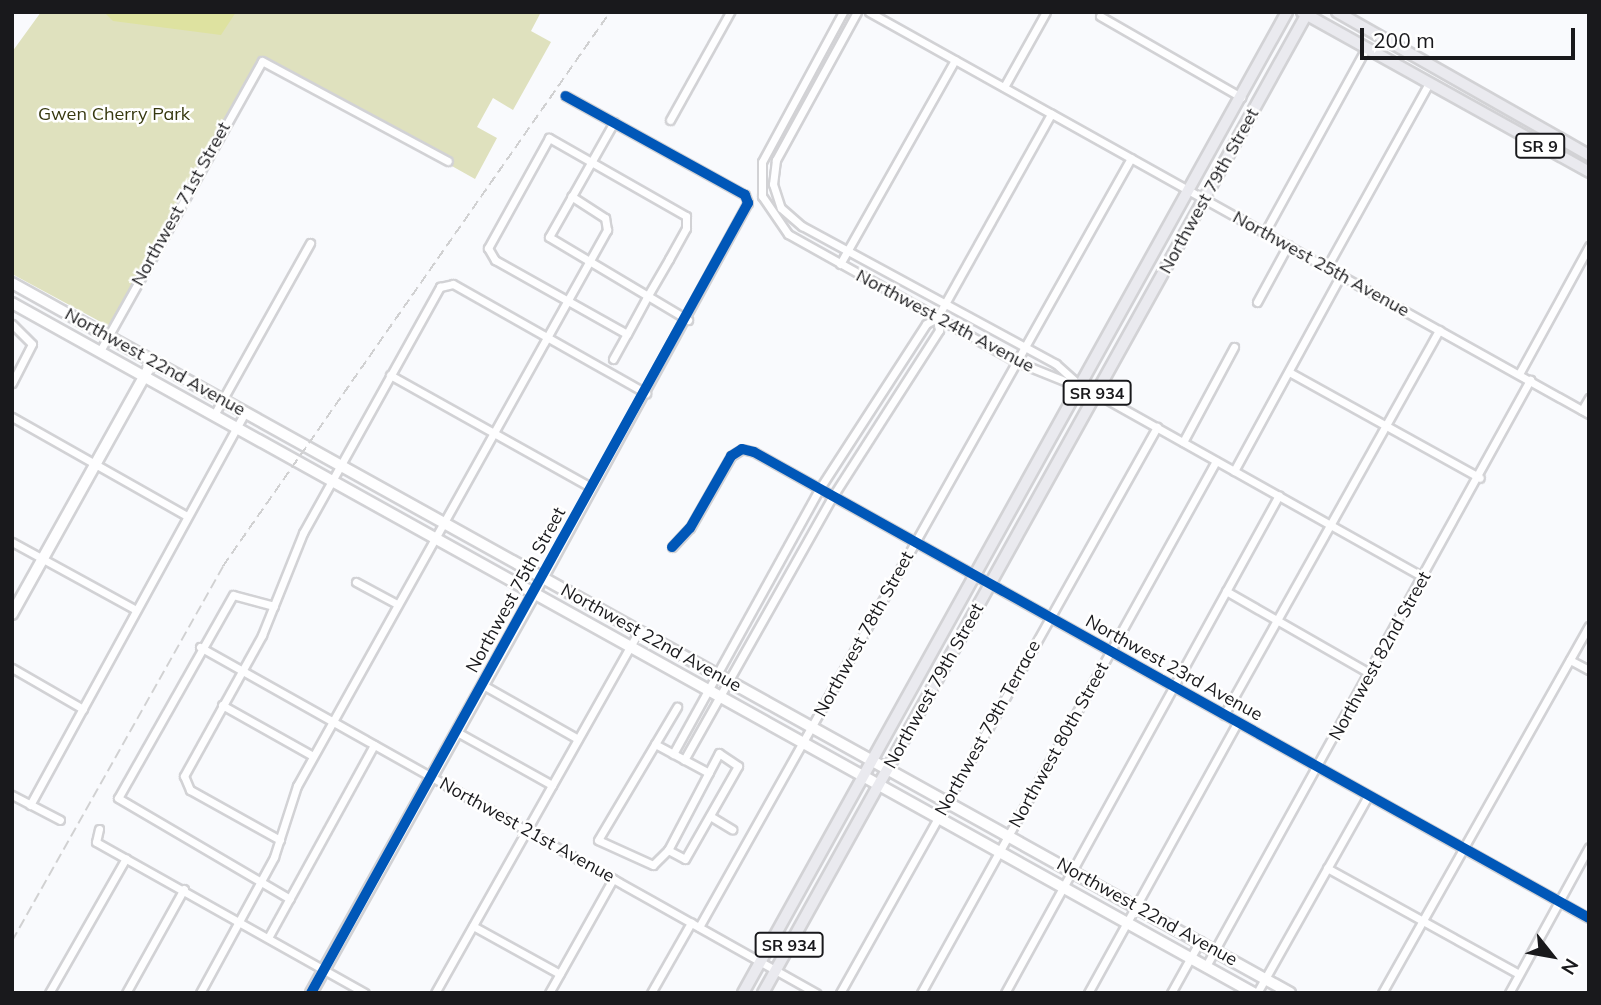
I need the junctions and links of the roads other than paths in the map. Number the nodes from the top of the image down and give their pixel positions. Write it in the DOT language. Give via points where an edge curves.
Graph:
graph roads {
  1 [pos="730,12"];
  2 [pos="843,12"];
  3 [pos="857,12"];
  4 [pos="869,12"];
  5 [pos="1046,12"];
  6 [pos="1287,12"];
  7 [pos="1337,12"];
  8 [pos="1306,13"];
  9 [pos="1100,16"];
  10 [pos="1366,48"];
  11 [pos="818,56"];
  12 [pos="955,60"];
  13 [pos="829,62"];
  14 [pos="1429,83"];
  15 [pos="1004,87"];
  16 [pos="566,96"];
  17 [pos="1241,97"];
  18 [pos="1487,98"];
  19 [pos="791,106"];
  20 [pos="801,112"];
  21 [pos="1051,114"];
  22 [pos="1521,117"];
  23 [pos="1492,118"];
  24 [pos="670,120"];
  25 [pos="614,122"];
  26 [pos="1589,155"];
  27 [pos="1130,158"];
  28 [pos="448,161"];
  29 [pos="591,162"];
  30 [pos="1589,172"];
  31 [pos="1189,191"];
  32 [pos="570,196"];
  33 [pos="1204,200"];
  34 [pos="1265,232"];
  35 [pos="310,243"];
  36 [pos="1288,245"];
  37 [pos="1589,246"];
  38 [pos="847,251"];
  39 [pos="587,263"];
  40 [pos="840,264"];
  41 [pos="1326,267"];
  42 [pos="1341,275"];
  43 [pos="12,283"];
  44 [pos="1134,288"];
  45 [pos="647,297"];
  46 [pos="1150,297"];
  47 [pos="566,300"];
  48 [pos="1257,302"];
  49 [pos="12,303"];
  50 [pos="944,305"];
  51 [pos="937,318"];
  52 [pos="688,320"];
  53 [pos="12,324"];
  54 [pos="1439,331"];
  55 [pos="627,334"];
  56 [pos="108,336"];
  57 [pos="544,337"];
  58 [pos="1234,347"];
  59 [pos="1022,348"];
  60 [pos="100,351"];
  61 [pos="613,359"];
  62 [pos="153,361"];
  63 [pos="1015,361"];
  64 [pos="1289,372"];
  65 [pos="1519,374"];
  66 [pos="144,376"];
  67 [pos="390,376"];
  68 [pos="1530,380"];
  69 [pos="12,383"];
  70 [pos="1079,385"];
  71 [pos="646,393"];
  72 [pos="1097,394"];
  73 [pos="1589,398"];
  74 [pos="878,399"];
  75 [pos="223,400"];
  76 [pos="890,407"];
  77 [pos="246,412"];
  78 [pos="1586,412"];
  79 [pos="214,415"];
  80 [pos="12,417"];
  81 [pos="1157,427"];
  82 [pos="1384,427"];
  83 [pos="237,428"];
  84 [pos="492,432"];
  85 [pos="1183,442"];
  86 [pos="841,456"];
  87 [pos="1216,461"];
  88 [pos="96,463"];
  89 [pos="853,463"];
  90 [pos="340,465"];
  91 [pos="1234,471"];
  92 [pos="1480,478"];
  93 [pos="332,481"];
  94 [pos="1026,482"];
  95 [pos="592,488"];
  96 [pos="820,488"];
  97 [pos="1043,490"];
  98 [pos="1279,495"];
  99 [pos="833,496"];
  100 [pos="187,516"];
  101 [pos="442,522"];
  102 [pos="1330,524"];
  103 [pos="434,537"];
  104 [pos="12,542"];
  105 [pos="915,543"];
  106 [pos="671,547"];
  107 [pos="43,559"];
  108 [pos="974,577"];
  109 [pos="1423,577"];
  110 [pos="543,578"];
  111 [pos="356,582"];
  112 [pos="990,585"];
  113 [pos="1226,591"];
  114 [pos="535,593"];
  115 [pos="397,604"];
  116 [pos="274,606"];
  117 [pos="136,610"];
  118 [pos="12,614"];
  119 [pos="1050,620"];
  120 [pos="1276,620"];
  121 [pos="1589,626"];
  122 [pos="639,631"];
  123 [pos="943,634"];
  124 [pos="200,647"];
  125 [pos="631,647"];
  126 [pos="1111,652"];
  127 [pos="1570,660"];
  128 [pos="12,668"];
  129 [pos="1589,670"];
  130 [pos="241,671"];
  131 [pos="1371,674"];
  132 [pos="718,676"];
  133 [pos="728,681"];
  134 [pos="483,685"];
  135 [pos="934,685"];
  136 [pos="1173,687"];
  137 [pos="711,691"];
  138 [pos="721,697"];
  139 [pos="222,705"];
  140 [pos="677,707"];
  141 [pos="83,709"];
  142 [pos="1224,715"];
  143 [pos="331,722"];
  144 [pos="1237,723"];
  145 [pos="812,727"];
  146 [pos="457,732"];
  147 [pos="578,738"];
  148 [pos="804,743"];
  149 [pos="655,744"];
  150 [pos="374,745"];
  151 [pos="673,754"];
  152 [pos="313,756"];
  153 [pos="684,760"];
  154 [pos="872,761"];
  155 [pos="887,769"];
  156 [pos="1319,769"];
  157 [pos="709,773"];
  158 [pos="864,776"];
  159 [pos="432,777"];
  160 [pos="552,785"];
  161 [pos="879,785"];
  162 [pos="12,794"];
  163 [pos="1368,796"];
  164 [pos="947,802"];
  165 [pos="30,804"];
  166 [pos="710,816"];
  167 [pos="938,817"];
  168 [pos="60,820"];
  169 [pos="732,829"];
  170 [pos="99,830"];
  171 [pos="526,830"];
  172 [pos="1009,835"];
  173 [pos="280,839"];
  174 [pos="1589,847"];
  175 [pos="1464,849"];
  176 [pos="668,850"];
  177 [pos="1000,851"];
  178 [pos="126,858"];
  179 [pos="818,860"];
  180 [pos="832,867"];
  181 [pos="1327,868"];
  182 [pos="1072,870"];
  183 [pos="613,878"];
  184 [pos="261,883"];
  185 [pos="1063,886"];
  186 [pos="184,889"];
  187 [pos="290,899"];
  188 [pos="1558,902"];
  189 [pos="1136,905"];
  190 [pos="1589,918"];
  191 [pos="241,920"];
  192 [pos="1422,920"];
  193 [pos="1127,922"];
  194 [pos="695,925"];
  195 [pos="472,926"];
  196 [pos="269,936"];
  197 [pos="1200,941"];
  198 [pos="1215,950"];
  199 [pos="1191,958"];
  200 [pos="760,962"];
  201 [pos="1206,966"];
  202 [pos="327,970"];
  203 [pos="775,970"];
  204 [pos="560,974"];
  205 [pos="1519,974"];
  206 [pos="1265,978"];
  207 [pos="48,993"];
  208 [pos="126,993"];
  209 [pos="200,993"];
  210 [pos="311,993"];
  211 [pos="365,993"];
  212 [pos="435,993"];
  213 [pos="549,993"];
  214 [pos="651,993"];
  215 [pos="743,993"];
  216 [pos="763,993"];
  217 [pos="816,993"];
  218 [pos="840,993"];
  219 [pos="921,993"];
  220 [pos="1005,993"];
  221 [pos="1088,993"];
  222 [pos="1171,993"];
  223 [pos="1255,993"];
  224 [pos="1290,993"];
  225 [pos="1382,993"];
  226 [pos="1509,993"];
  1 -- 24 [label="street"];
  2 -- 11 [label="street"];
  3 -- 13 [label="street"];
  4 -- 12 [label="street, Northwest 25th Avenue"];
  5 -- 15 [label="street"];
  6 -- 17 [label="main road, Northwest 79th Street / SR 934"];
  7 -- 18 [label="main road, SR 9"];
  8 -- 10 [label="main road, SR 9"];
  8 -- 33 [label="main road, Northwest 79th Street / SR 934"];
  9 -- 17 [label="street"];
  10 -- 14 [label="main road, SR 9"];
  10 -- 34 [label="street"];
  11 -- 13 [label="street"];
  11 -- 19 [label="street"];
  12 -- 15 [label="street, Northwest 25th Avenue"];
  12 -- 38 [label="street"];
  13 -- 20 [label="street"];
  14 -- 18 [label="main road" via="1440,80"];
  14 -- 23 [label="main road, SR 9"];
  14 -- 41 [label="street"];
  15 -- 21 [label="street, Northwest 25th Avenue"];
  16 -- 25 [label="street"];
  17 -- 31 [label="main road, Northwest 79th Street / SR 934"];
  18 -- 22 [label="main road, SR 9"];
  19 -- 20 [label="street"];
  19 -- 40 [label="street, Northwest 24th Avenue" via="760,174 773,218"];
  20 -- 38 [label="street" via="776,160 775,196 789,216"];
  21 -- 27 [label="street, Northwest 25th Avenue"];
  21 -- 50 [label="street"];
  22 -- 23 [label="main road"];
  22 -- 26 [label="main road, SR 9"];
  23 -- 30 [label="main road, SR 9"];
  25 -- 29 [label="street"];
  25 -- 52 [label="street, Northwest 75th Street" via="745,195 748,203"];
  27 -- 31 [label="street, Northwest 25th Avenue"];
  27 -- 59 [label="street, Northwest 78th Street"];
  28 -- 56 [label="street, Northwest 71st Street" via="265,60"];
  29 -- 32 [label="street"];
  29 -- 45 [label="street" via="686,216 686,228"];
  29 -- 47 [label="street" via="549,138 488,248 495,260"];
  31 -- 33 [label="street, Northwest 25th Avenue"];
  31 -- 44 [label="main road, Northwest 79th Street / SR 934"];
  32 -- 39 [label="street" via="608,222"];
  32 -- 39 [label="street" via="550,231 552,244"];
  33 -- 34 [label="street, Northwest 25th Avenue"];
  33 -- 46 [label="main road, Northwest 79th Street / SR 934"];
  34 -- 36 [label="street, Northwest 25th Avenue"];
  35 -- 75 [label="street"];
  36 -- 41 [label="street, Northwest 25th Avenue"];
  36 -- 48 [label="street"];
  37 -- 65 [label="street"];
  38 -- 40 [label="street"];
  38 -- 50 [label="street"];
  39 -- 45 [label="street"];
  39 -- 47 [label="street"];
  40 -- 51 [label="street, Northwest 24th Avenue"];
  41 -- 42 [label="street, Northwest 25th Avenue"];
  42 -- 54 [label="street, Northwest 25th Avenue"];
  42 -- 64 [label="street"];
  43 -- 56 [label="main road, Northwest 22nd Avenue"];
  44 -- 46 [label="main road"];
  44 -- 70 [label="main road, Northwest 79th Street / SR 934"];
  45 -- 52 [label="street"];
  45 -- 55 [label="street"];
  46 -- 72 [label="main road, Northwest 79th Street / SR 934"];
  47 -- 55 [label="street"];
  47 -- 57 [label="street"];
  49 -- 60 [label="main road, Northwest 22nd Avenue"];
  50 -- 51 [label="street"];
  50 -- 59 [label="street"];
  51 -- 63 [label="street, Northwest 24th Avenue"];
  51 -- 74 [label="street" via="926,324"];
  51 -- 76 [label="street" via="939,330"];
  52 -- 71 [label="street, Northwest 75th Street"];
  53 -- 69 [label="street" via="31,340"];
  54 -- 65 [label="street, Northwest 25th Avenue"];
  54 -- 82 [label="street"];
  55 -- 61 [label="street"];
  56 -- 60 [label="street, Northwest 71st Street"];
  56 -- 62 [label="main road, Northwest 22nd Avenue"];
  57 -- 67 [label="street" via="453,284 440,287"];
  57 -- 71 [label="street"];
  57 -- 84 [label="street"];
  58 -- 85 [label="street"];
  59 -- 63 [label="street, Northwest 78th Street"];
  59 -- 70 [label="street" via="1056,364"];
  60 -- 66 [label="main road, Northwest 22nd Avenue"];
  62 -- 66 [label="main road"];
  62 -- 75 [label="main road, Northwest 22nd Avenue"];
  63 -- 70 [label="street, Northwest 24th Avenue"];
  63 -- 105 [label="street, Northwest 78th Street"];
  64 -- 82 [label="street"];
  64 -- 91 [label="street"];
  65 -- 68 [label="street, Northwest 25th Avenue"];
  66 -- 79 [label="main road, Northwest 22nd Avenue"];
  66 -- 88 [label="main road"];
  67 -- 84 [label="street"];
  67 -- 90 [label="street"];
  68 -- 78 [label="street, Northwest 25th Avenue"];
  68 -- 92 [label="street, Northwest 82nd Street"];
  70 -- 72 [label="street, Northwest 24th Avenue"];
  70 -- 94 [label="main road, Northwest 79th Street / SR 934"];
  71 -- 95 [label="street, Northwest 75th Street"];
  72 -- 81 [label="street, Northwest 24th Avenue"];
  72 -- 97 [label="main road, Northwest 79th Street / SR 934"];
  73 -- 78 [label="street"];
  74 -- 76 [label="street"];
  74 -- 86 [label="street"];
  75 -- 77 [label="main road, Northwest 22nd Avenue"];
  75 -- 79 [label="street"];
  76 -- 89 [label="street"];
  77 -- 83 [label="street"];
  77 -- 90 [label="main road, Northwest 22nd Avenue"];
  79 -- 83 [label="main road, Northwest 22nd Avenue"];
  80 -- 88 [label="street"];
  81 -- 85 [label="street, Northwest 24th Avenue"];
  81 -- 119 [label="street, Northwest 79th Terrace"];
  82 -- 92 [label="street"];
  82 -- 102 [label="street"];
  83 -- 93 [label="main road, Northwest 22nd Avenue"];
  83 -- 100 [label="street"];
  84 -- 95 [label="street"];
  84 -- 101 [label="street"];
  85 -- 87 [label="street, Northwest 24th Avenue"];
  86 -- 89 [label="street"];
  86 -- 96 [label="street"];
  87 -- 91 [label="street, Northwest 24th Avenue"];
  87 -- 126 [label="street, Northwest 80th Street"];
  88 -- 100 [label="street"];
  88 -- 107 [label="main road"];
  89 -- 99 [label="street"];
  90 -- 93 [label="street"];
  90 -- 101 [label="main road, Northwest 22nd Avenue"];
  91 -- 98 [label="street, Northwest 24th Avenue"];
  92 -- 109 [label="street, Northwest 82nd Street"];
  93 -- 103 [label="main road, Northwest 22nd Avenue"];
  93 -- 116 [label="street"];
  94 -- 97 [label="main road"];
  94 -- 108 [label="main road, Northwest 79th Street / SR 934"];
  95 -- 110 [label="street, Northwest 75th Street"];
  96 -- 99 [label="street, Northwest 23rd Avenue"];
  96 -- 106 [label="street, Northwest 23rd Avenue" via="742,449"];
  96 -- 132 [label="street"];
  97 -- 112 [label="main road, Northwest 79th Street / SR 934"];
  98 -- 102 [label="street, Northwest 24th Avenue"];
  98 -- 113 [label="street"];
  99 -- 105 [label="street, Northwest 23rd Avenue"];
  99 -- 133 [label="street"];
  100 -- 117 [label="street"];
  101 -- 103 [label="street"];
  101 -- 110 [label="main road, Northwest 22nd Avenue"];
  102 -- 109 [label="street, Northwest 24th Avenue"];
  102 -- 120 [label="street"];
  103 -- 114 [label="main road, Northwest 22nd Avenue"];
  103 -- 115 [label="street"];
  104 -- 107 [label="street"];
  105 -- 108 [label="street, Northwest 23rd Avenue"];
  105 -- 145 [label="street, Northwest 78th Street"];
  107 -- 117 [label="street"];
  107 -- 118 [label="main road"];
  108 -- 112 [label="street, Northwest 23rd Avenue"];
  108 -- 123 [label="main road, Northwest 79th Street / SR 934"];
  109 -- 131 [label="street, Northwest 82nd Street"];
  110 -- 114 [label="street, Northwest 75th Street"];
  110 -- 122 [label="main road, Northwest 22nd Avenue"];
  111 -- 115 [label="street"];
  112 -- 119 [label="street, Northwest 23rd Avenue"];
  112 -- 135 [label="main road, Northwest 79th Street / SR 934"];
  113 -- 120 [label="street"];
  113 -- 136 [label="street"];
  114 -- 125 [label="main road, Northwest 22nd Avenue"];
  114 -- 134 [label="main road, Northwest 75th Street"];
  115 -- 143 [label="street"];
  116 -- 124 [label="street" via="233,595"];
  116 -- 130 [label="street"];
  117 -- 141 [label="street"];
  119 -- 126 [label="street, Northwest 23rd Avenue"];
  119 -- 164 [label="street, Northwest 79th Terrace"];
  120 -- 131 [label="street"];
  120 -- 142 [label="street"];
  121 -- 127 [label="street"];
  122 -- 125 [label="street"];
  122 -- 132 [label="main road, Northwest 22nd Avenue"];
  123 -- 135 [label="main road" via="931,667"];
  123 -- 154 [label="main road, Northwest 79th Street / SR 934"];
  124 -- 130 [label="street, Northwest 21st Avenue"];
  124 -- 184 [label="street" via="119,800"];
  125 -- 137 [label="main road, Northwest 22nd Avenue"];
  125 -- 147 [label="street"];
  126 -- 136 [label="street, Northwest 23rd Avenue"];
  126 -- 172 [label="street, Northwest 80th Street"];
  127 -- 129 [label="street"];
  127 -- 175 [label="street"];
  128 -- 141 [label="street"];
  130 -- 139 [label="street"];
  130 -- 143 [label="street, Northwest 21st Avenue"];
  131 -- 156 [label="street, Northwest 82nd Street"];
  132 -- 133 [label="main road, Northwest 22nd Avenue"];
  132 -- 137 [label="street"];
  133 -- 138 [label="street"];
  133 -- 145 [label="main road, Northwest 22nd Avenue"];
  134 -- 146 [label="main road, Northwest 75th Street"];
  134 -- 147 [label="street"];
  135 -- 155 [label="main road, Northwest 79th Street / SR 934"];
  136 -- 142 [label="street, Northwest 23rd Avenue"];
  136 -- 182 [label="street"];
  137 -- 138 [label="main road, Northwest 22nd Avenue"];
  137 -- 151 [label="street"];
  138 -- 148 [label="main road, Northwest 22nd Avenue"];
  138 -- 153 [label="street"];
  139 -- 152 [label="street"];
  139 -- 173 [label="street" via="188,767 187,784"];
  140 -- 149 [label="street"];
  141 -- 165 [label="street"];
  142 -- 144 [label="street, Northwest 23rd Avenue"];
  143 -- 150 [label="street, Northwest 21st Avenue"];
  143 -- 152 [label="street"];
  144 -- 156 [label="street, Northwest 23rd Avenue"];
  144 -- 189 [label="street"];
  145 -- 148 [label="street, Northwest 78th Street"];
  145 -- 154 [label="main road, Northwest 22nd Avenue"];
  146 -- 159 [label="main road, Northwest 75th Street"];
  146 -- 160 [label="street"];
  147 -- 160 [label="street"];
  148 -- 158 [label="main road, Northwest 22nd Avenue"];
  148 -- 194 [label="street, Northwest 78th Street"];
  149 -- 151 [label="street"];
  149 -- 176 [label="street" via="598,840 643,865 653,865"];
  150 -- 159 [label="street, Northwest 21st Avenue"];
  150 -- 187 [label="street"];
  151 -- 153 [label="street"];
  152 -- 173 [label="street"];
  153 -- 157 [label="street"];
  154 -- 155 [label="main road, Northwest 22nd Avenue"];
  154 -- 158 [label="main road, Northwest 79th Street / SR 934"];
  155 -- 161 [label="main road, Northwest 79th Street / SR 934"];
  155 -- 164 [label="main road, Northwest 22nd Avenue"];
  156 -- 163 [label="street, Northwest 23rd Avenue"];
  156 -- 198 [label="street, Northwest 82nd Street"];
  157 -- 166 [label="street" via="719,753 738,766"];
  157 -- 176 [label="street"];
  158 -- 161 [label="main road, Northwest 22nd Avenue"];
  158 -- 179 [label="main road, Northwest 79th Street / SR 934"];
  159 -- 171 [label="street, Northwest 21st Avenue"];
  159 -- 202 [label="main road, Northwest 75th Street"];
  160 -- 171 [label="street"];
  161 -- 167 [label="main road, Northwest 22nd Avenue"];
  161 -- 180 [label="main road, Northwest 79th Street / SR 934"];
  162 -- 165 [label="street"];
  163 -- 175 [label="street, Northwest 23rd Avenue"];
  163 -- 181 [label="street"];
  164 -- 167 [label="street, Northwest 79th Terrace"];
  164 -- 172 [label="main road, Northwest 22nd Avenue"];
  165 -- 168 [label="street"];
  166 -- 169 [label="street"];
  166 -- 176 [label="street" via="685,859"];
  167 -- 177 [label="main road, Northwest 22nd Avenue"];
  167 -- 218 [label="street, Northwest 79th Terrace"];
  170 -- 178 [label="street" via="96,842"];
  171 -- 183 [label="street, Northwest 21st Avenue"];
  171 -- 195 [label="street"];
  172 -- 177 [label="street, Northwest 80th Street"];
  172 -- 182 [label="main road, Northwest 22nd Avenue"];
  173 -- 184 [label="street"];
  174 -- 188 [label="street"];
  175 -- 188 [label="street, Northwest 23rd Avenue"];
  175 -- 192 [label="street"];
  177 -- 185 [label="main road, Northwest 22nd Avenue"];
  177 -- 219 [label="street, Northwest 80th Street"];
  178 -- 186 [label="street"];
  178 -- 207 [label="street"];
  179 -- 180 [label="main road"];
  179 -- 200 [label="main road, Northwest 79th Street / SR 934"];
  180 -- 203 [label="main road, Northwest 79th Street / SR 934"];
  181 -- 192 [label="street"];
  181 -- 206 [label="street"];
  182 -- 185 [label="street"];
  182 -- 189 [label="main road, Northwest 22nd Avenue"];
  183 -- 194 [label="street, Northwest 21st Avenue"];
  183 -- 204 [label="street"];
  184 -- 187 [label="street"];
  184 -- 191 [label="street"];
  185 -- 193 [label="main road, Northwest 22nd Avenue"];
  185 -- 220 [label="street"];
  186 -- 191 [label="street"];
  186 -- 208 [label="street"];
  187 -- 196 [label="street"];
  188 -- 190 [label="street, Northwest 23rd Avenue"];
  188 -- 205 [label="street"];
  189 -- 193 [label="street"];
  189 -- 197 [label="main road, Northwest 22nd Avenue"];
  191 -- 196 [label="street"];
  191 -- 209 [label="street"];
  192 -- 205 [label="street"];
  192 -- 225 [label="street"];
  193 -- 199 [label="main road, Northwest 22nd Avenue"];
  193 -- 221 [label="street"];
  194 -- 200 [label="street, Northwest 21st Avenue"];
  194 -- 214 [label="street, Northwest 78th Street"];
  195 -- 204 [label="street"];
  195 -- 212 [label="street"];
  196 -- 202 [label="street"];
  197 -- 198 [label="main road, Northwest 22nd Avenue"];
  197 -- 199 [label="street"];
  198 -- 201 [label="street, Northwest 82nd Street"];
  198 -- 206 [label="main road, Northwest 22nd Avenue"];
  199 -- 201 [label="main road, Northwest 22nd Avenue"];
  199 -- 222 [label="street"];
  200 -- 203 [label="street, Northwest 21st Avenue"];
  200 -- 215 [label="main road, Northwest 79th Street / SR 934"];
  201 -- 223 [label="main road, Northwest 22nd Avenue"];
  202 -- 210 [label="main road, Northwest 75th Street"];
  202 -- 211 [label="street"];
  203 -- 216 [label="main road, Northwest 79th Street / SR 934"];
  203 -- 217 [label="street, Northwest 21st Avenue"];
  204 -- 213 [label="street"];
  205 -- 226 [label="street"];
  206 -- 223 [label="street"];
  206 -- 224 [label="main road, Northwest 22nd Avenue"];
}
